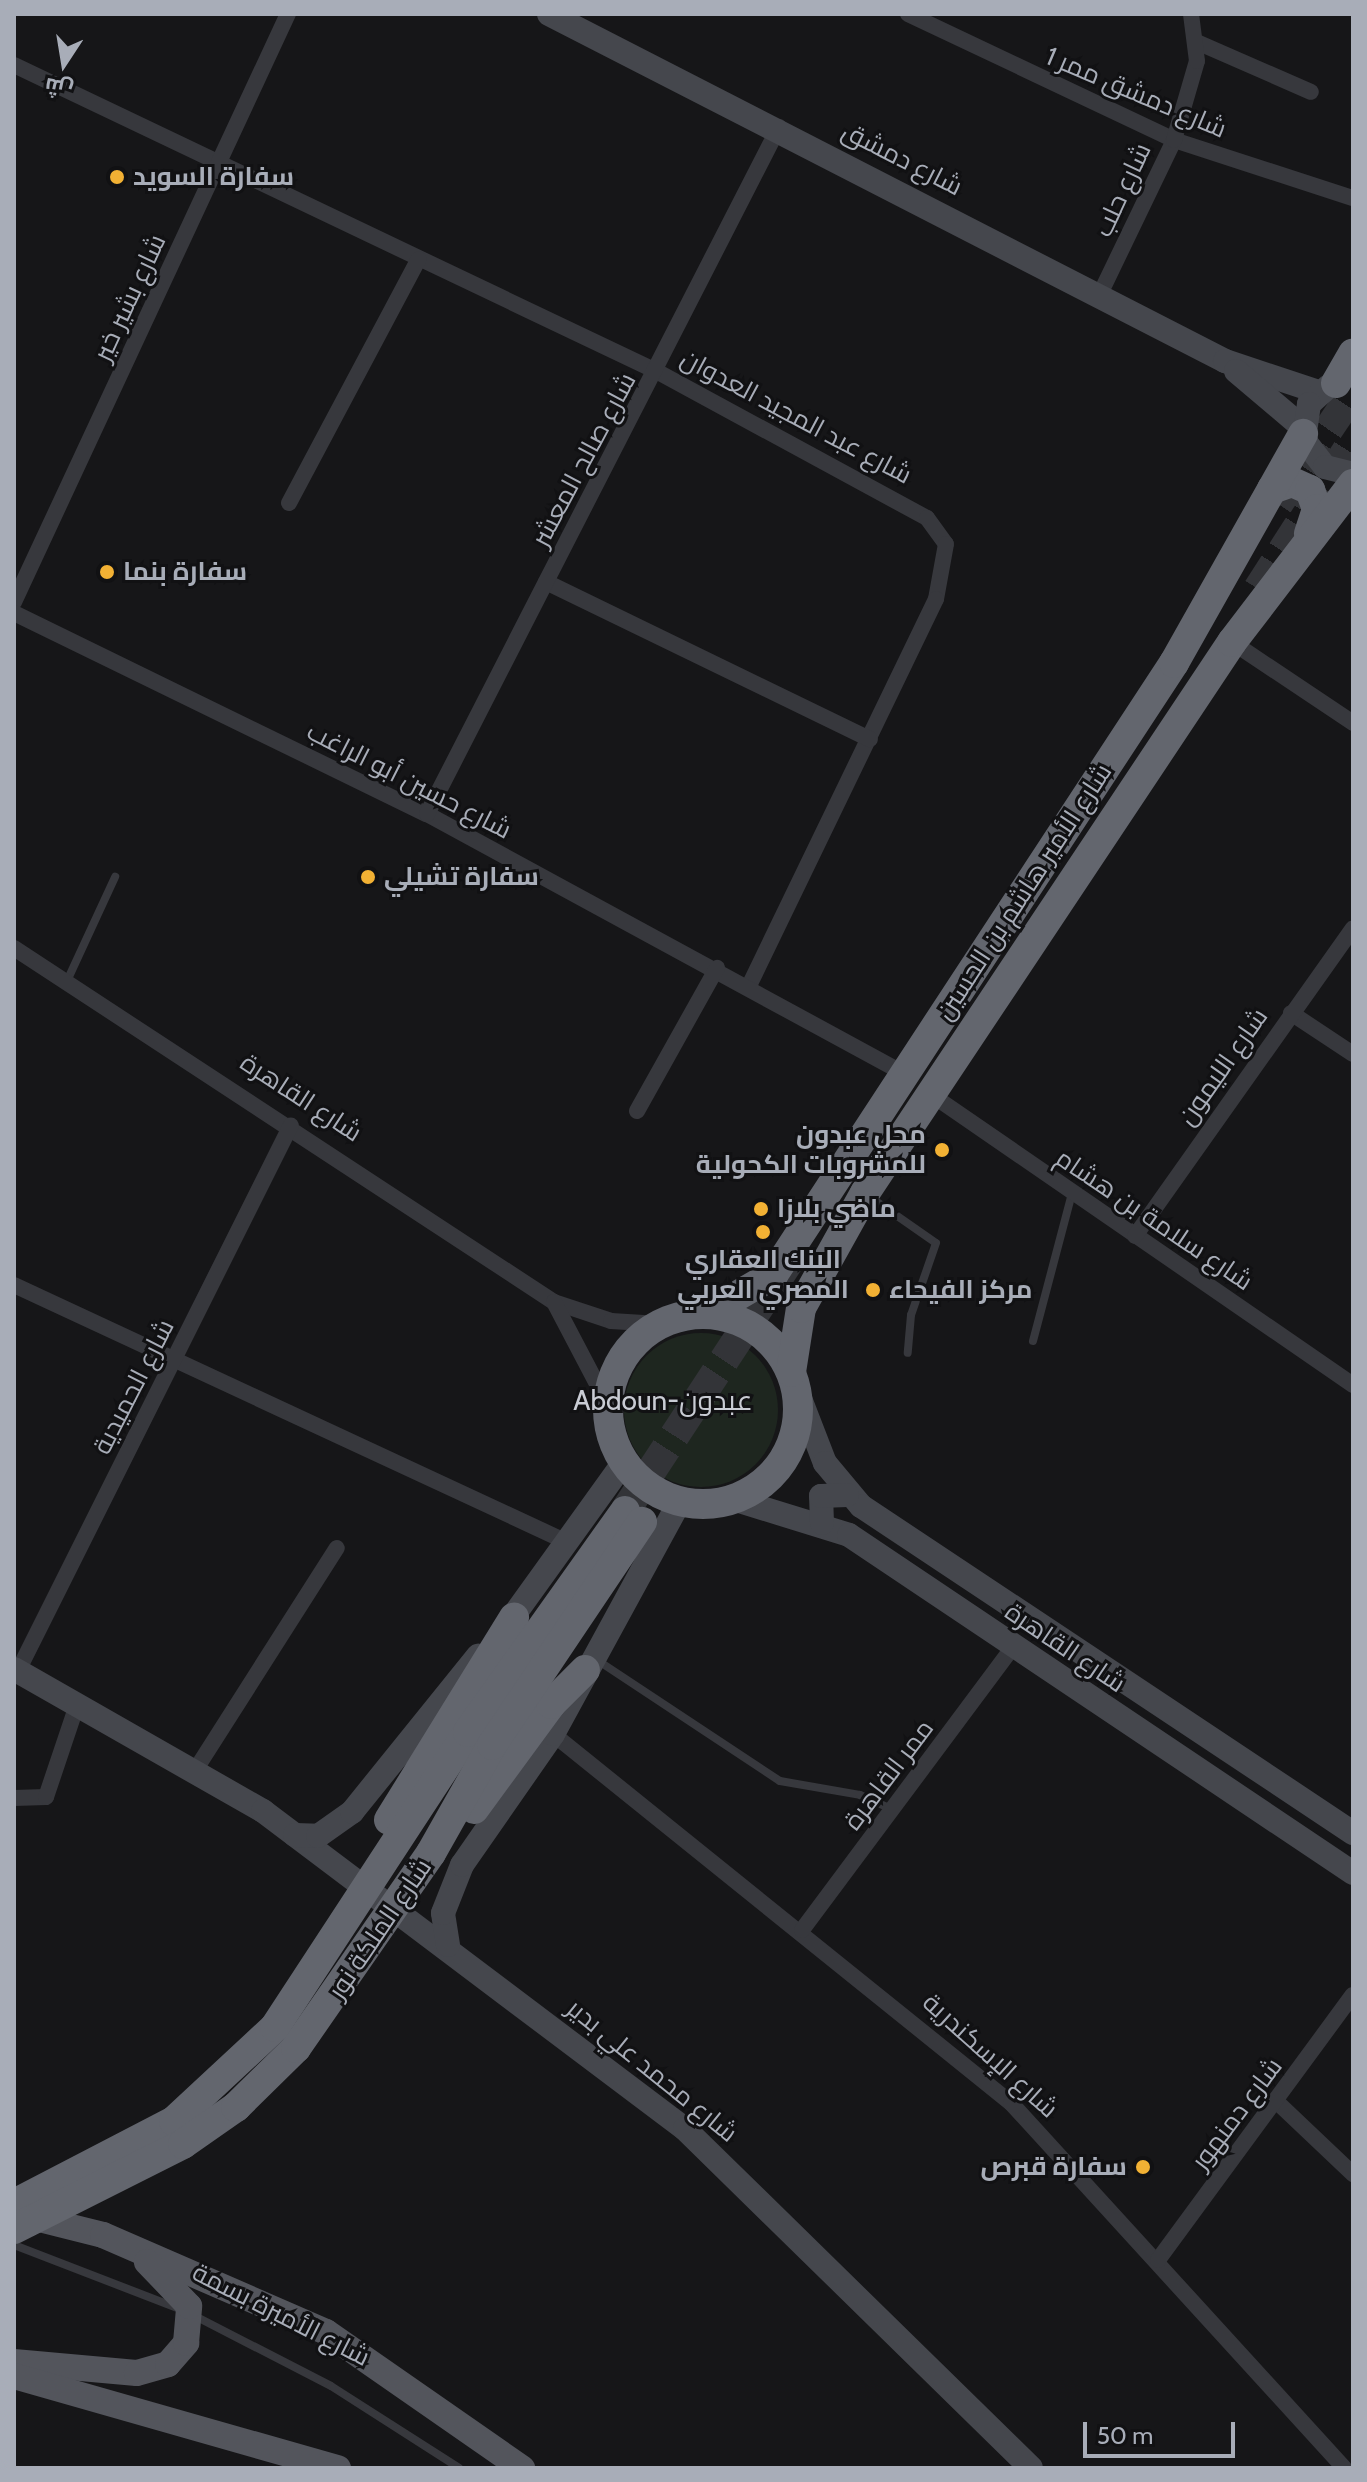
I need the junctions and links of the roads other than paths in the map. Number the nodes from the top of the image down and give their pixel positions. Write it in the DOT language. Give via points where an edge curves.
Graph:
graph roads {
  1 [pos="288,14"];
  2 [pos="549,14"];
  3 [pos="908,14"];
  4 [pos="1191,14"];
  5 [pos="1199,43"];
  6 [pos="14,65"];
  7 [pos="1311,92"];
  8 [pos="779,127"];
  9 [pos="1174,140"];
  10 [pos="219,164"];
  11 [pos="1353,198"];
  12 [pos="419,259"];
  13 [pos="1101,292"];
  14 [pos="1353,354"];
  15 [pos="1225,361"];
  16 [pos="658,372"];
  17 [pos="1336,386"];
  18 [pos="1302,430"];
  19 [pos="1353,474"];
  20 [pos="1353,484"];
  21 [pos="1272,489"];
  22 [pos="289,503"];
  23 [pos="1308,536"];
  24 [pos="546,582"];
  25 [pos="14,602"];
  26 [pos="14,613"];
  27 [pos="1232,642"];
  28 [pos="1353,723"];
  29 [pos="870,739"];
  30 [pos="427,814"];
  31 [pos="115,877"];
  32 [pos="1353,928"];
  33 [pos="14,948"];
  34 [pos="717,968"];
  35 [pos="67,981"];
  36 [pos="749,986"];
  37 [pos="1291,1013"];
  38 [pos="1353,1054"];
  39 [pos="903,1073"];
  40 [pos="929,1093"];
  41 [pos="637,1111"];
  42 [pos="291,1125"];
  43 [pos="865,1193"];
  44 [pos="1072,1193"];
  45 [pos="1135,1236"];
  46 [pos="14,1285"];
  47 [pos="554,1302"];
  48 [pos="706,1314"];
  49 [pos="660,1324"];
  50 [pos="1033,1341"];
  51 [pos="908,1353"];
  52 [pos="177,1356"];
  53 [pos="793,1380"];
  54 [pos="1353,1385"];
  55 [pos="608,1405"];
  56 [pos="624,1462"];
  57 [pos="847,1495"];
  58 [pos="733,1499"];
  59 [pos="680,1501"];
  60 [pos="634,1516"];
  61 [pos="822,1523"];
  62 [pos="569,1543"];
  63 [pos="337,1548"];
  64 [pos="514,1618"];
  65 [pos="1013,1647"];
  66 [pos="589,1664"];
  67 [pos="16,1670"];
  68 [pos="77,1705"];
  69 [pos="553,1734"];
  70 [pos="480,1739"];
  71 [pos="196,1769"];
  72 [pos="14,1798"];
  73 [pos="893,1810"];
  74 [pos="1353,1833"];
  75 [pos="295,1835"];
  76 [pos="389,1849"];
  77 [pos="431,1853"];
  78 [pos="1353,1873"];
  79 [pos="802,1930"];
  80 [pos="448,1945"];
  81 [pos="1353,1995"];
  82 [pos="1277,2102"];
  83 [pos="1353,2174"];
  84 [pos="14,2204"];
  85 [pos="14,2213"];
  86 [pos="14,2229"];
  87 [pos="103,2235"];
  88 [pos="14,2245"];
  89 [pos="1158,2260"];
  90 [pos="190,2314"];
  91 [pos="14,2362"];
  92 [pos="14,2376"];
  93 [pos="338,2468"];
  94 [pos="459,2468"];
  95 [pos="522,2468"];
  96 [pos="1031,2468"];
  97 [pos="1344,2468"];
  1 -- 10 [label="street, شارع بشير خير"];
  2 -- 8 [label="street, شارع دمشق"];
  3 -- 9 [label="street, شارع دمشق ممر 1"];
  4 -- 5 [label="street, شارع حلب"];
  5 -- 7 [label="street"];
  5 -- 9 [label="street, شارع حلب"];
  6 -- 10 [label="street, شارع عبد المجيد العدوان"];
  8 -- 13 [label="street, شارع دمشق"];
  8 -- 16 [label="street, شارع صالح المعشر"];
  9 -- 11 [label="street, شارع دمشق ممر 1"];
  9 -- 13 [label="street, شارع حلب"];
  10 -- 12 [label="street, شارع عبد المجيد العدوان"];
  10 -- 25 [label="street, شارع بشير خير"];
  12 -- 16 [label="street, شارع عبد المجيد العدوان"];
  12 -- 22 [label="street"];
  13 -- 15 [label="street, شارع دمشق"];
  14 -- 17 [label="highway"];
  15 -- 17 [label="street, شارع دمشق"];
  15 -- 18 [label="street, شارع دمشق"];
  16 -- 24 [label="street, شارع صالح المعشر"];
  16 -- 29 [label="street, شارع عبد المجيد العدوان" via="903,500 946,544 936,599"];
  17 -- 18 [label="street"];
  18 -- 19 [label="street, شارع دمشق" via="1319,463"];
  18 -- 21 [label="highway, شارع الأمير هاشم بن الحسين"];
  20 -- 23 [label="highway, شارع الأمير هاشم بن الحسين"];
  21 -- 23 [label="highway" via="1292,482 1310,490 1317,509"];
  21 -- 39 [label="highway, شارع الأمير هاشم بن الحسين" via="1174,663"];
  23 -- 27 [label="highway, شارع الأمير هاشم بن الحسين"];
  24 -- 29 [label="street"];
  24 -- 30 [label="street, شارع صالح المعشر"];
  26 -- 30 [label="street, شارع حسين أبو الراغب"];
  27 -- 28 [label="street"];
  27 -- 40 [label="highway, شارع الأمير هاشم بن الحسين"];
  29 -- 36 [label="street, شارع عبد المجيد العدوان"];
  30 -- 34 [label="street, شارع حسين أبو الراغب"];
  31 -- 35 [label="lane"];
  32 -- 37 [label="street, شارع الليمون"];
  33 -- 35 [label="street, شارع القاهرة"];
  34 -- 36 [label="street, شارع حسين أبو الراغب"];
  34 -- 41 [label="street"];
  35 -- 42 [label="street, شارع القاهرة"];
  36 -- 39 [label="street, شارع حسين أبو الراغب"];
  37 -- 38 [label="street"];
  37 -- 45 [label="street, شارع الليمون"];
  39 -- 48 [label="highway, شارع الأمير هاشم بن الحسين" via="773,1275"];
  40 -- 43 [label="highway, شارع الأمير هاشم بن الحسين"];
  40 -- 44 [label="street, شارع سلامة بن هشام"];
  42 -- 47 [label="street, شارع القاهرة"];
  42 -- 52 [label="street, شارع الحميدية"];
  43 -- 51 [label="lane" via="936,1243 911,1315"];
  43 -- 53 [label="highway, شارع الأمير هاشم بن الحسين" via="801,1308"];
  44 -- 45 [label="street, شارع سلامة بن هشام"];
  44 -- 50 [label="lane"];
  45 -- 54 [label="street, شارع سلامة بن هشام"];
  46 -- 52 [label="street"];
  47 -- 49 [label="street, شارع القاهرة" via="611,1321"];
  47 -- 55 [label="street, شارع القاهرة"];
  48 -- 49 [label="highway"];
  48 -- 53 [label="highway" via="757,1330"];
  49 -- 55 [label="highway" via="623,1357"];
  52 -- 62 [label="street"];
  52 -- 67 [label="street, شارع الحميدية"];
  53 -- 57 [label="street, شارع القاهرة" via="825,1463"];
  53 -- 58 [label="highway" via="795,1429 779,1467"];
  55 -- 56 [label="highway"];
  56 -- 59 [label="highway"];
  56 -- 62 [label="street"];
  57 -- 61 [label="street" via="821,1496"];
  57 -- 74 [label="street, شارع القاهرة"];
  58 -- 59 [label="highway"];
  58 -- 61 [label="street, شارع القاهرة"];
  59 -- 66 [label="street, شارع الملكة نور"];
  60 -- 70 [label="highway, شارع الملكة نور"];
  61 -- 65 [label="street, شارع القاهرة"];
  62 -- 64 [label="street"];
  63 -- 71 [label="street"];
  64 -- 75 [label="street" via="352,1812 318,1836"];
  64 -- 76 [label="highway" via="390,1817"];
  65 -- 73 [label="street, ممر القاهرة"];
  65 -- 78 [label="street, شارع القاهرة"];
  66 -- 69 [label="street, شارع الملكة نور"];
  66 -- 73 [label="lane" via="780,1781 860,1795"];
  66 -- 77 [label="highway" via="551,1704 464,1823"];
  67 -- 68 [label="street, شارع محمد علي بدير"];
  68 -- 71 [label="street, شارع محمد علي بدير"];
  68 -- 72 [label="street" via="46,1797"];
  69 -- 79 [label="street, شارع الإسكندرية"];
  69 -- 80 [label="street, شارع الملكة نور" via="449,1891"];
  70 -- 76 [label="highway, شارع الملكة نور"];
  70 -- 77 [label="highway, شارع الملكة نور"];
  71 -- 75 [label="street, شارع محمد علي بدير"];
  73 -- 79 [label="street, ممر القاهرة"];
  75 -- 80 [label="street, شارع محمد علي بدير"];
  76 -- 84 [label="highway, شارع الملكة نور" via="275,2027 239,2067 129,2149"];
  77 -- 86 [label="highway, شارع الملكة نور" via="328,2006 258,2087 159,2158"];
  79 -- 89 [label="street, شارع الإسكندرية" via="1011,2103"];
  80 -- 96 [label="street, شارع محمد علي بدير" via="685,2129"];
  81 -- 82 [label="street, شارع دمنهور"];
  82 -- 83 [label="street"];
  82 -- 89 [label="street, شارع دمنهور"];
  85 -- 87 [label="main road, شارع الأميرة بسمة"];
  87 -- 90 [label="main road" via="163,2272"];
  87 -- 95 [label="main road, شارع الأميرة بسمة" via="326,2332"];
  88 -- 90 [label="lane"];
  89 -- 97 [label="street, شارع الإسكندرية"];
  90 -- 91 [label="main road" via="178,2356 148,2372"];
  90 -- 94 [label="lane" via="331,2386"];
  92 -- 93 [label="main road"];
}
